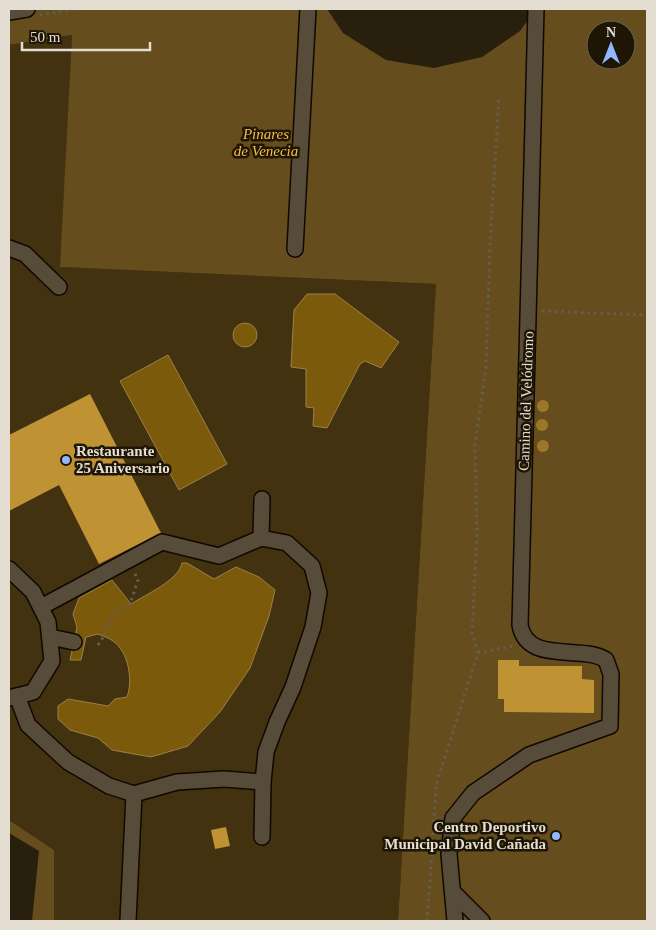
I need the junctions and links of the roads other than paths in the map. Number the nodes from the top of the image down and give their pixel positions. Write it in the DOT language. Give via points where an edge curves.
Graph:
graph roads {
  1 [pos="27,9"];
  2 [pos="308,9"];
  3 [pos="536,9"];
  4 [pos="9,12"];
  5 [pos="9,248"];
  6 [pos="295,249"];
  7 [pos="59,287"];
  8 [pos="262,499"];
  9 [pos="261,538"];
  10 [pos="9,569"];
  11 [pos="41,607"];
  12 [pos="50,637"];
  13 [pos="74,642"];
  14 [pos="13,697"];
  15 [pos="263,782"];
  16 [pos="134,794"];
  17 [pos="262,836"];
  18 [pos="454,892"];
  19 [pos="128,921"];
  20 [pos="455,921"];
  21 [pos="482,921"];
  1 -- 4 [label="street"];
  2 -- 6 [label="street"];
  3 -- 18 [label="street, Camino del Velódromo" via="520,630 530,643 544,650 593,654 606,660 611,674 610,726 529,755 473,793 453,818 449,854"];
  5 -- 7 [label="street" via="25,254"];
  8 -- 9 [label="street"];
  9 -- 11 [label="street" via="219,556 162,542"];
  9 -- 15 [label="street" via="287,543 312,566 319,593 305,653 266,752"];
  10 -- 11 [label="street" via="33,592"];
  11 -- 12 [label="street"];
  12 -- 13 [label="street"];
  12 -- 14 [label="street" via="52,661 33,692"];
  14 -- 16 [label="street" via="28,725 68,762 109,786"];
  15 -- 16 [label="street" via="224,778 177,782"];
  15 -- 17 [label="street"];
  16 -- 19 [label="street"];
  18 -- 20 [label="street"];
  18 -- 21 [label="street"];
}
